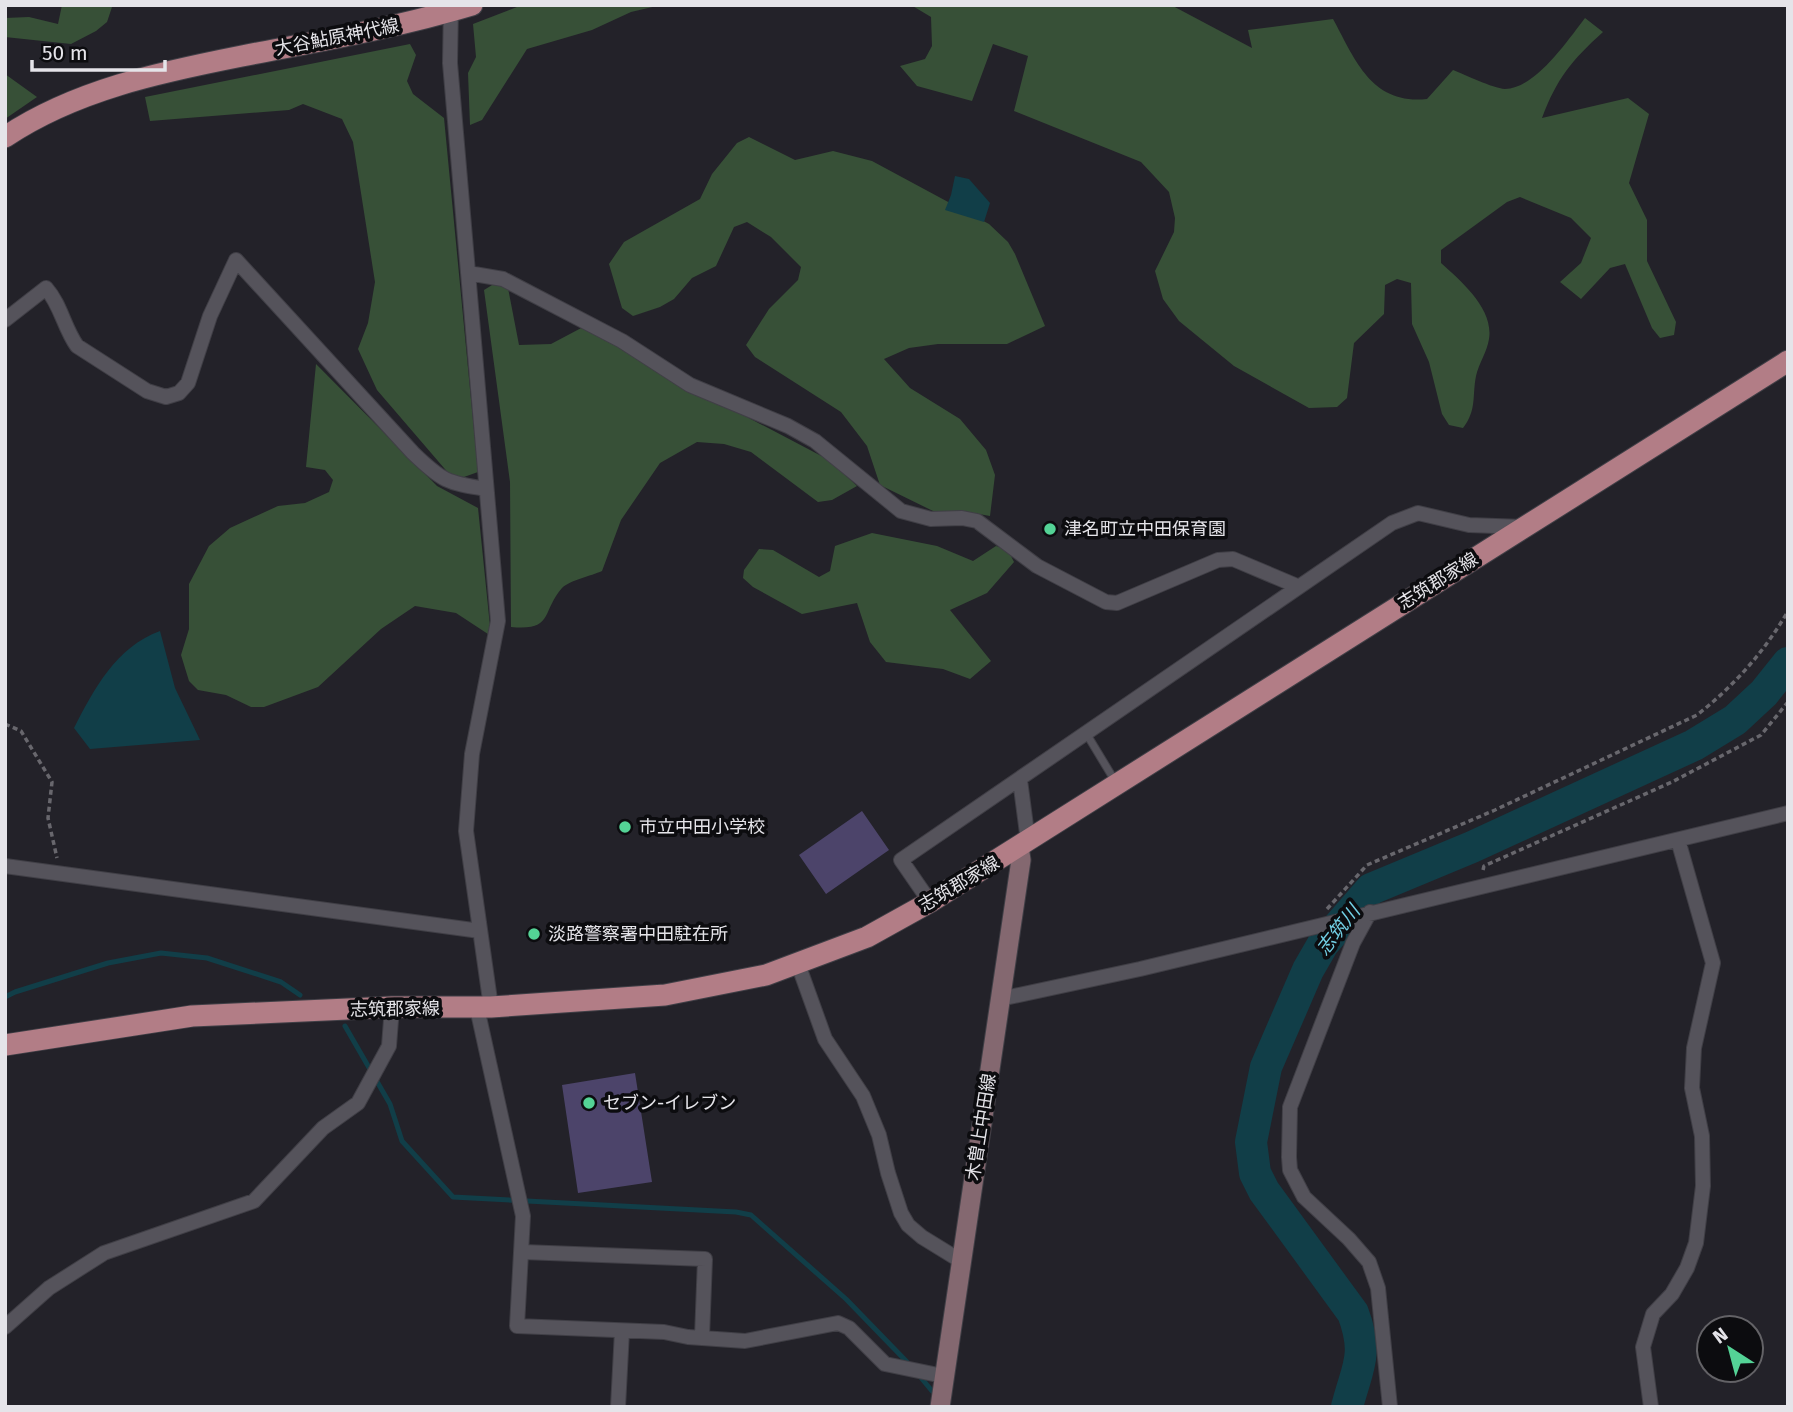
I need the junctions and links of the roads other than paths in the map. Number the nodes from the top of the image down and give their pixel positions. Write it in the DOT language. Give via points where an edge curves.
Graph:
graph roads {
  1 [pos="458,7"];
  2 [pos="5,137"];
  3 [pos="468,273"];
  4 [pos="5,320"];
  5 [pos="1788,361"];
  6 [pos="486,489"];
  7 [pos="1523,527"];
  8 [pos="1297,586"];
  9 [pos="1086,733"];
  10 [pos="1020,780"];
  11 [pos="1118,785"];
  12 [pos="1788,813"];
  13 [pos="1678,840"];
  14 [pos="1023,844"];
  15 [pos="5,866"];
  16 [pos="930,902"];
  17 [pos="1367,913"];
  18 [pos="480,931"];
  19 [pos="798,964"];
  20 [pos="1000,999"];
  21 [pos="392,1007"];
  22 [pos="484,1008"];
  23 [pos="5,1045"];
  24 [pos="523,1252"];
  25 [pos="961,1261"];
  26 [pos="5,1327"];
  27 [pos="622,1331"];
  28 [pos="702,1337"];
  29 [pos="943,1376"];
  30 [pos="618,1407"];
  31 [pos="940,1407"];
  32 [pos="1390,1407"];
  33 [pos="1651,1407"];
  1 -- 2 [label="main road, 大谷鮎原神代線" via="412,23 174,69 66,105"];
  1 -- 3 [label="street" via="450,63"];
  3 -- 6 [label="street"];
  3 -- 8 [label="street" via="503,279 622,341 690,385 788,426 815,441 905,513 977,521 1037,566 1106,602 1118,603 1218,560 1233,559"];
  4 -- 6 [label="street" via="46,288 56,299 77,346 147,391 166,397 179,393 188,383 210,316 236,260 435,474 452,484"];
  5 -- 7 [label="main road, 志筑郡家線"];
  6 -- 18 [label="street" via="498,621 472,754 466,831"];
  7 -- 8 [label="street" via="1469,525 1418,513 1392,523"];
  7 -- 11 [label="main road, 志筑郡家線"];
  8 -- 9 [label="street"];
  9 -- 10 [label="street"];
  9 -- 11 [label="lane"];
  10 -- 14 [label="street"];
  10 -- 16 [label="street" via="901,860"];
  11 -- 14 [label="main road, 志筑郡家線"];
  12 -- 13 [label="street"];
  13 -- 17 [label="street"];
  13 -- 33 [label="street" via="1713,963 1695,1048 1692,1088 1702,1136 1703,1186 1696,1243 1687,1268 1653,1314 1643,1347"];
  14 -- 16 [label="main road, 志筑郡家線"];
  14 -- 20 [label="main road, 木曽上中田線"];
  15 -- 18 [label="street"];
  16 -- 19 [label="main road, 志筑郡家線" via="867,937"];
  17 -- 20 [label="street"];
  17 -- 32 [label="street" via="1290,1107 1289,1157 1290,1170 1304,1197 1369,1262 1378,1288"];
  18 -- 22 [label="street"];
  19 -- 22 [label="main road, 志筑郡家線" via="665,995"];
  19 -- 25 [label="street" via="825,1039 863,1096 908,1226"];
  20 -- 25 [label="main road, 木曽上中田線"];
  21 -- 22 [label="main road, 志筑郡家線"];
  21 -- 23 [label="main road, 志筑郡家線" via="192,1016"];
  21 -- 26 [label="street" via="389,1046 358,1103 323,1128 254,1201 104,1253 49,1289"];
  22 -- 24 [label="street" via="523,1216"];
  24 -- 27 [label="street" via="517,1326"];
  24 -- 28 [label="street" via="705,1259"];
  25 -- 29 [label="main road, 木曽上中田線"];
  27 -- 28 [label="street"];
  27 -- 30 [label="street"];
  28 -- 29 [label="street" via="745,1342 838,1323 886,1364"];
  29 -- 31 [label="main road, 木曽上中田線"];
}
